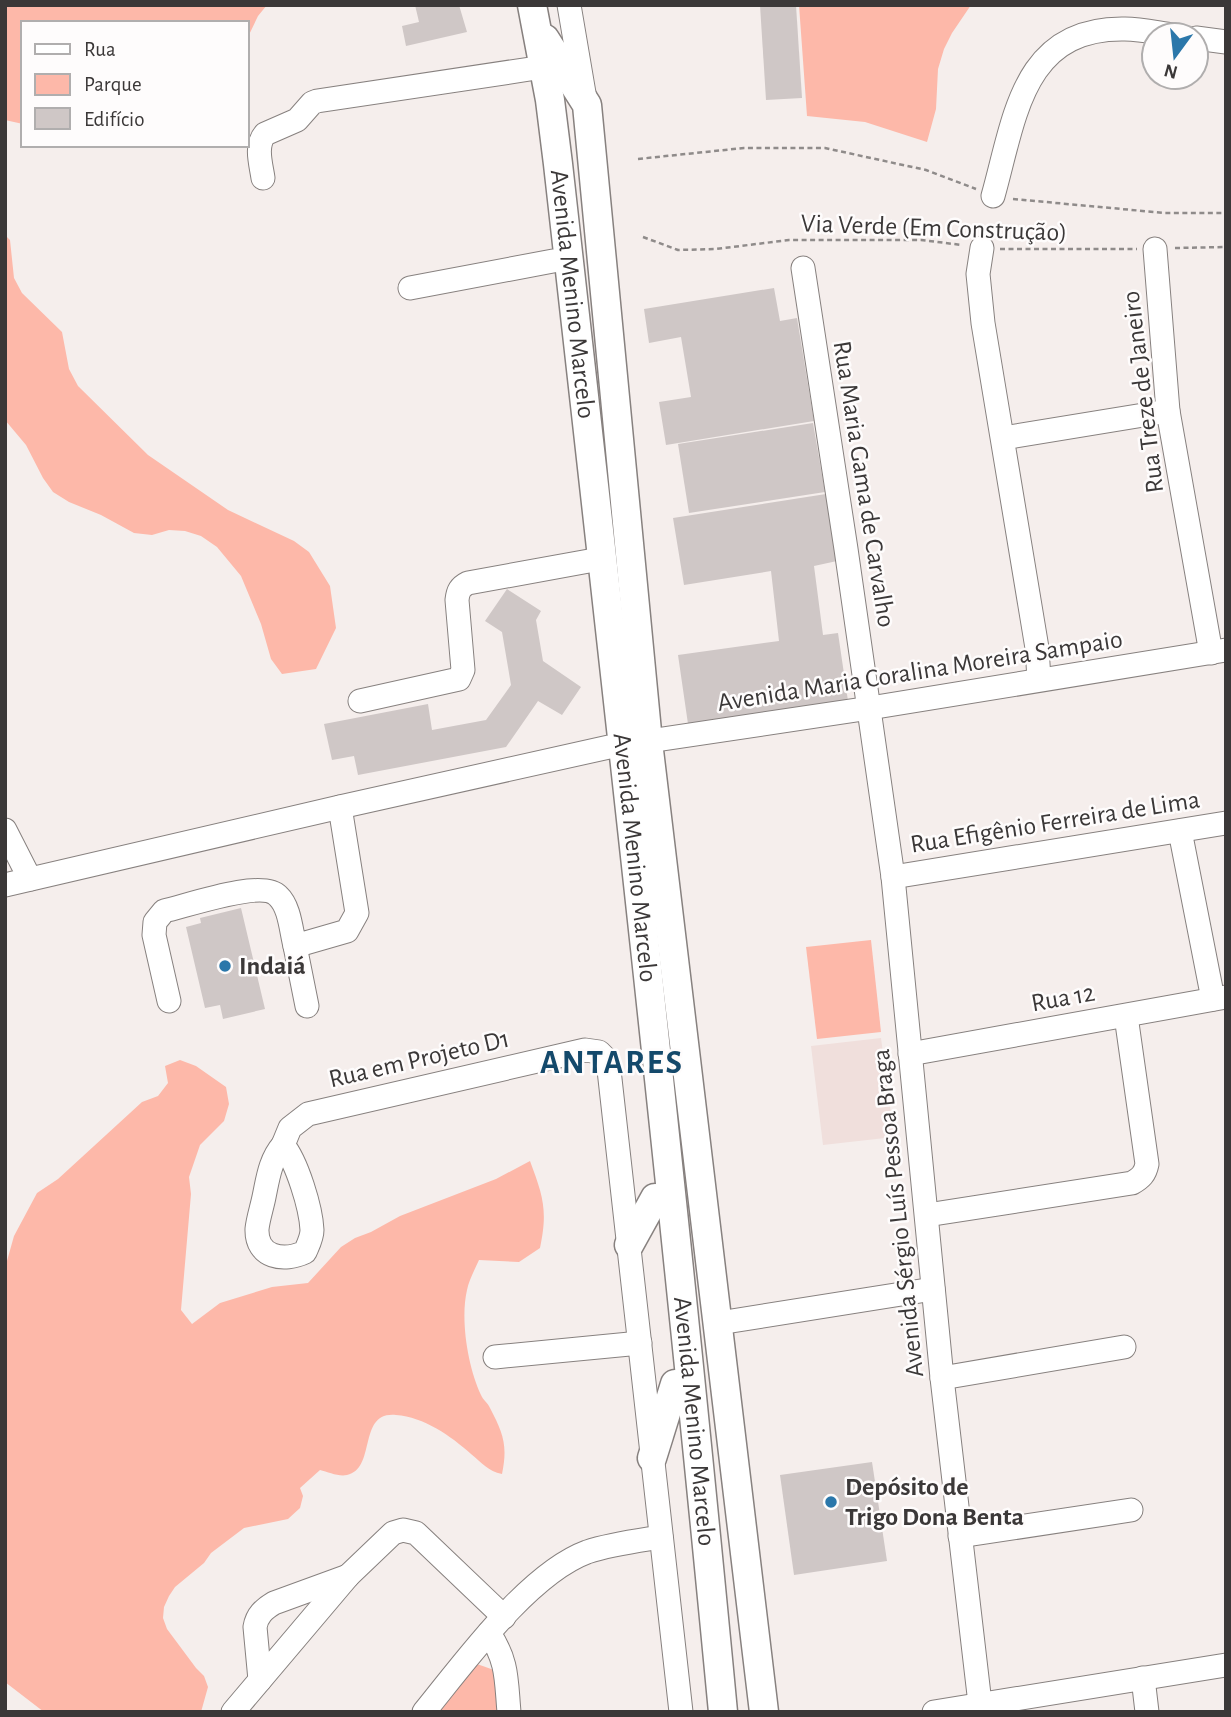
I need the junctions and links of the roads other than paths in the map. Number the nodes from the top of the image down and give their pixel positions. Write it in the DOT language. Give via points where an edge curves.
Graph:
graph roads {
  1 [pos="569,5"];
  2 [pos="529,11"];
  3 [pos="1140,30"];
  4 [pos="530,69"];
  5 [pos="586,106"];
  6 [pos="262,178"];
  7 [pos="993,195"];
  8 [pos="982,248"];
  9 [pos="1155,249"];
  10 [pos="553,261"];
  11 [pos="803,268"];
  12 [pos="410,288"];
  13 [pos="1168,411"];
  14 [pos="1003,438"];
  15 [pos="627,521"];
  16 [pos="589,561"];
  17 [pos="606,599"];
  18 [pos="1218,651"];
  19 [pos="1039,679"];
  20 [pos="360,701"];
  21 [pos="870,708"];
  22 [pos="626,745"];
  23 [pos="340,807"];
  24 [pos="1226,823"];
  25 [pos="5,830"];
  26 [pos="1180,831"];
  27 [pos="893,877"];
  28 [pos="30,878"];
  29 [pos="5,885"];
  30 [pos="295,946"];
  31 [pos="1219,998"];
  32 [pos="169,1000"];
  33 [pos="307,1006"];
  34 [pos="1126,1016"];
  35 [pos="585,1050"];
  36 [pos="910,1054"];
  37 [pos="283,1145"];
  38 [pos="655,1198"];
  39 [pos="927,1215"];
  40 [pos="629,1245"];
  41 [pos="933,1289"];
  42 [pos="719,1323"];
  43 [pos="640,1343"];
  44 [pos="1124,1347"];
  45 [pos="495,1357"];
  46 [pos="942,1378"];
  47 [pos="674,1384"];
  48 [pos="652,1458"];
  49 [pos="1132,1510"];
  50 [pos="960,1536"];
  51 [pos="661,1537"];
  52 [pos="348,1576"];
  53 [pos="496,1625"];
  54 [pos="1226,1665"];
  55 [pos="1143,1678"];
  56 [pos="260,1680"];
  57 [pos="981,1707"];
  58 [pos="233,1712"];
  59 [pos="424,1712"];
  60 [pos="509,1712"];
  61 [pos="681,1712"];
  62 [pos="704,1712"];
  63 [pos="723,1712"];
  64 [pos="764,1712"];
  65 [pos="933,1712"];
  66 [pos="1147,1712"];
  1 -- 5 [label="street"];
  2 -- 4 [label="main road, Avenida Menino Marcelo"];
  2 -- 5 [label="main road"];
  2 -- 17 [label="main road, Avenida Menino Marcelo" via="557,151"];
  3 -- 7 [label="street" via="1103,30 1073,39 1052,51 1034,70 1021,98"];
  4 -- 6 [label="street" via="312,103 297,121 261,138"];
  4 -- 10 [label="main road, Avenida Menino Marcelo"];
  5 -- 15 [label="main road"];
  8 -- 14 [label="street" via="978,274"];
  9 -- 13 [label="street, Rua Treze de Janeiro"];
  10 -- 12 [label="street"];
  10 -- 16 [label="main road, Avenida Menino Marcelo"];
  11 -- 21 [label="street, Rua Maria Gama de Carvalho"];
  13 -- 14 [label="street"];
  13 -- 18 [label="street, Rua Treze de Janeiro"];
  14 -- 19 [label="street"];
  15 -- 17 [label="main road"];
  15 -- 22 [label="main road"];
  16 -- 20 [label="street" via="468,583 457,600 463,670 459,679"];
  16 -- 22 [label="main road, Avenida Menino Marcelo"];
  17 -- 22 [label="main road, Avenida Menino Marcelo"];
  18 -- 19 [label="street, Avenida Maria Coralina Moreira Sampaio"];
  19 -- 21 [label="street, Avenida Maria Coralina Moreira Sampaio"];
  21 -- 22 [label="street, Avenida Maria Coralina Moreira Sampaio"];
  21 -- 27 [label="street, Avenida Sérgio Luís Pessoa Braga"];
  22 -- 23 [label="street, Avenida Maria Coralina Moreira Sampaio"];
  22 -- 38 [label="main road, Avenida Menino Marcelo"];
  22 -- 42 [label="main road"];
  22 -- 63 [label="main road, Avenida Menino Marcelo"];
  23 -- 28 [label="street, Avenida Maria Coralina Moreira Sampaio"];
  23 -- 30 [label="street" via="357,913 347,931"];
  24 -- 26 [label="street, Rua Efigênio Ferreira de Lima"];
  25 -- 28 [label="street"];
  26 -- 27 [label="street, Rua Efigênio Ferreira de Lima"];
  26 -- 31 [label="street"];
  27 -- 36 [label="street, Avenida Sérgio Luís Pessoa Braga"];
  28 -- 29 [label="street, Avenida Maria Coralina Moreira Sampaio"];
  30 -- 32 [label="street" via="285,905 277,894 265,889 164,911 155,922 154,935"];
  30 -- 33 [label="street"];
  31 -- 34 [label="street, Rua 12"];
  34 -- 36 [label="street, Rua 12"];
  34 -- 39 [label="street" via="1145,1173 1132,1183"];
  35 -- 37 [label="street, Rua em Projeto D1" via="308,1114 290,1128"];
  35 -- 40 [label="street, Avenida Menino Marcelo" via="599,1052 610,1067"];
  36 -- 39 [label="street, Avenida Sérgio Luís Pessoa Braga"];
  38 -- 40 [label="main road"];
  38 -- 47 [label="main road, Avenida Menino Marcelo"];
  39 -- 41 [label="street, Avenida Sérgio Luís Pessoa Braga"];
  40 -- 43 [label="street, Avenida Menino Marcelo"];
  41 -- 42 [label="street"];
  41 -- 46 [label="street, Avenida Sérgio Luís Pessoa Braga"];
  42 -- 64 [label="main road"];
  43 -- 45 [label="street"];
  43 -- 48 [label="street, Avenida Menino Marcelo"];
  44 -- 46 [label="street"];
  46 -- 50 [label="street, Avenida Sérgio Luís Pessoa Braga"];
  47 -- 48 [label="main road"];
  47 -- 62 [label="main road, Avenida Menino Marcelo"];
  48 -- 51 [label="street, Avenida Menino Marcelo"];
  49 -- 50 [label="street"];
  50 -- 57 [label="street, Avenida Sérgio Luís Pessoa Braga"];
  51 -- 53 [label="street" via="586,1553 561,1567"];
  51 -- 61 [label="street, Avenida Menino Marcelo"];
  52 -- 53 [label="street" via="393,1533 416,1532"];
  52 -- 56 [label="street"];
  52 -- 56 [label="street" via="264,1609 255,1627"];
  53 -- 59 [label="street"];
  53 -- 60 [label="street"];
  54 -- 55 [label="street"];
  55 -- 57 [label="street"];
  55 -- 66 [label="street"];
  56 -- 58 [label="street"];
  57 -- 65 [label="street"];
}
